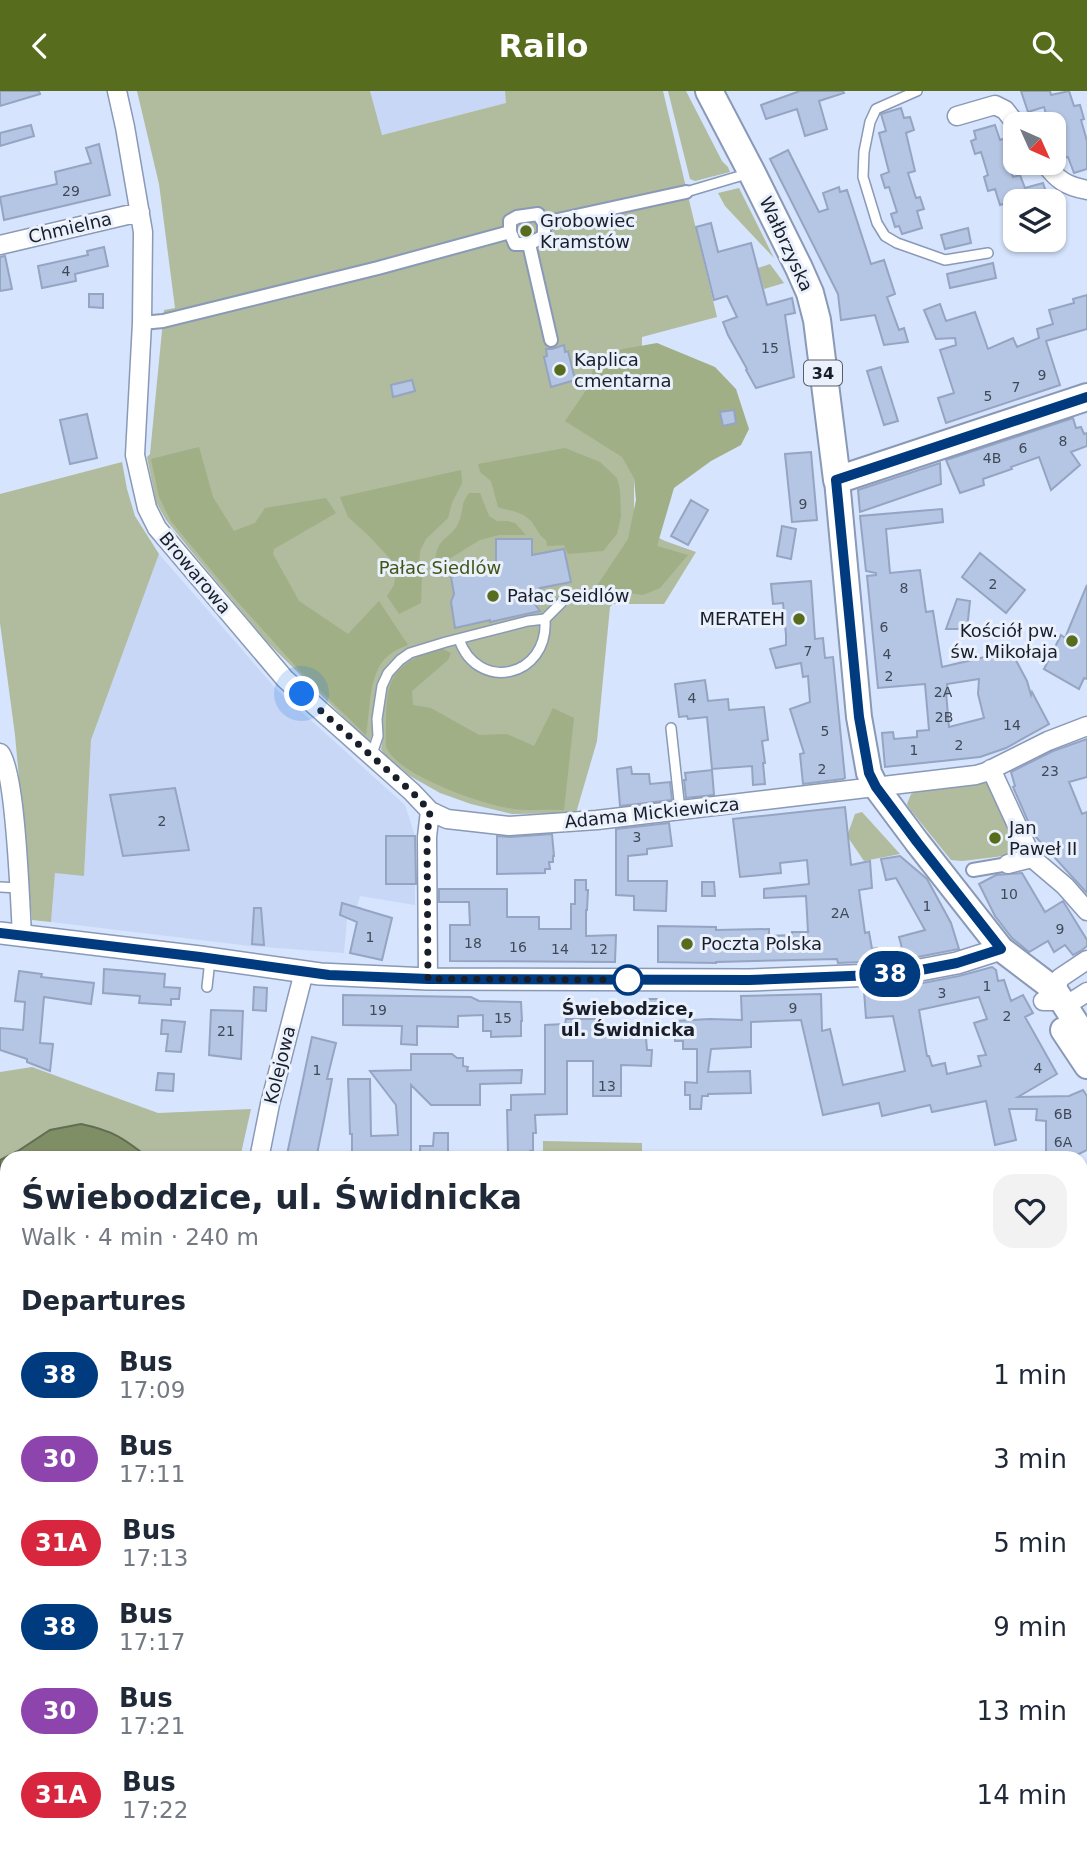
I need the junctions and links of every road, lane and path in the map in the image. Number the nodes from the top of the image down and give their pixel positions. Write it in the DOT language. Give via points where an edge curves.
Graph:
graph roads {
  1 [pos="117,91"];
  2 [pos="709,91"];
  3 [pos="917,91"];
  4 [pos="1007,112"];
  5 [pos="957,116"];
  6 [pos="752,173"];
  7 [pos="1054,175"];
  8 [pos="1087,190"];
  9 [pos="686,192"];
  10 [pos="140,212"];
  11 [pos="544,223"];
  12 [pos="510,232"];
  13 [pos="530,244"];
  14 [pos="0,245"];
  15 [pos="988,253"];
  16 [pos="142,323"];
  17 [pos="551,340"];
  18 [pos="1087,397"];
  19 [pos="836,480"];
  20 [pos="562,602"];
  21 [pos="545,619"];
  22 [pos="459,639"];
  23 [pos="1087,726"];
  24 [pos="671,727"];
  25 [pos="0,753"];
  26 [pos="369,754"];
  27 [pos="992,769"];
  28 [pos="876,787"];
  29 [pos="680,810"];
  30 [pos="430,811"];
  31 [pos="1032,858"];
  32 [pos="1008,864"];
  33 [pos="973,870"];
  34 [pos="0,887"];
  35 [pos="19,888"];
  36 [pos="1087,911"];
  37 [pos="0,933"];
  38 [pos="22,935"];
  39 [pos="1003,951"];
  40 [pos="210,958"];
  41 [pos="1087,960"];
  42 [pos="304,972"];
  43 [pos="428,979"];
  44 [pos="207,987"];
  45 [pos="1053,997"];
  46 [pos="1085,1027"];
  47 [pos="261,1151"];
  1 -- 10 [label="street, Browarowa"];
  2 -- 6 [label="main road, Wałbrzyska / 34"];
  3 -- 15 [label="lane" via="876,109 870,122 863,177 877,223 885,236 897,243 945,260"];
  4 -- 5 [label="street" via="995,105"];
  6 -- 9 [label="lane"];
  6 -- 19 [label="main road, Wałbrzyska / 34" via="810,293"];
  7 -- 8 [label="street" via="1074,188"];
  9 -- 11 [label="street"];
  10 -- 14 [label="street, Chmielna"];
  10 -- 16 [label="street, Browarowa"];
  11 -- 12 [label="street" via="538,214 517,217 510,221"];
  11 -- 13 [label="street" via="544,236"];
  12 -- 13 [label="street" via="515,244"];
  12 -- 16 [label="street"];
  13 -- 17 [label="street"];
  16 -- 26 [label="street, Browarowa" via="135,455 147,508 157,528 285,680"];
  18 -- 19 [label="main road"];
  19 -- 28 [label="main road, Wałbrzyska" via="859,717"];
  20 -- 21 [label="lane"];
  21 -- 22 [label="lane"];
  21 -- 22 [label="lane" via="539,653 511,671 492,671 474,663"];
  22 -- 26 [label="lane" via="410,653 388,673 379,697 376,742"];
  23 -- 27 [label="street, Adama Mickiewicza"];
  24 -- 29 [label="lane"];
  25 -- 35 [label="street" via="7,767 13,809"];
  26 -- 30 [label="street, Browarowa"];
  27 -- 28 [label="street, Adama Mickiewicza"];
  27 -- 31 [label="street"];
  28 -- 29 [label="street, Adama Mickiewicza"];
  28 -- 39 [label="main road, Wałbrzyska"];
  29 -- 30 [label="street, Adama Mickiewicza" via="509,826 447,819"];
  30 -- 43 [label="street"];
  31 -- 32 [label="street"];
  31 -- 36 [label="street"];
  32 -- 33 [label="street"];
  34 -- 35 [label="lane"];
  35 -- 38 [label="street"];
  37 -- 38 [label="street"];
  38 -- 40 [label="street"];
  39 -- 43 [label="street" via="900,974 749,980"];
  39 -- 45 [label="main road, Wałbrzyska"];
  40 -- 42 [label="street"];
  40 -- 44 [label="lane"];
  41 -- 45 [label="street" via="1060,978"];
  42 -- 43 [label="street"];
  42 -- 47 [label="street, Kolejowa"];
  45 -- 46 [label="main road, Wałbrzyska"];
  45 -- 46 [label="street" via="1073,1001"];
}
